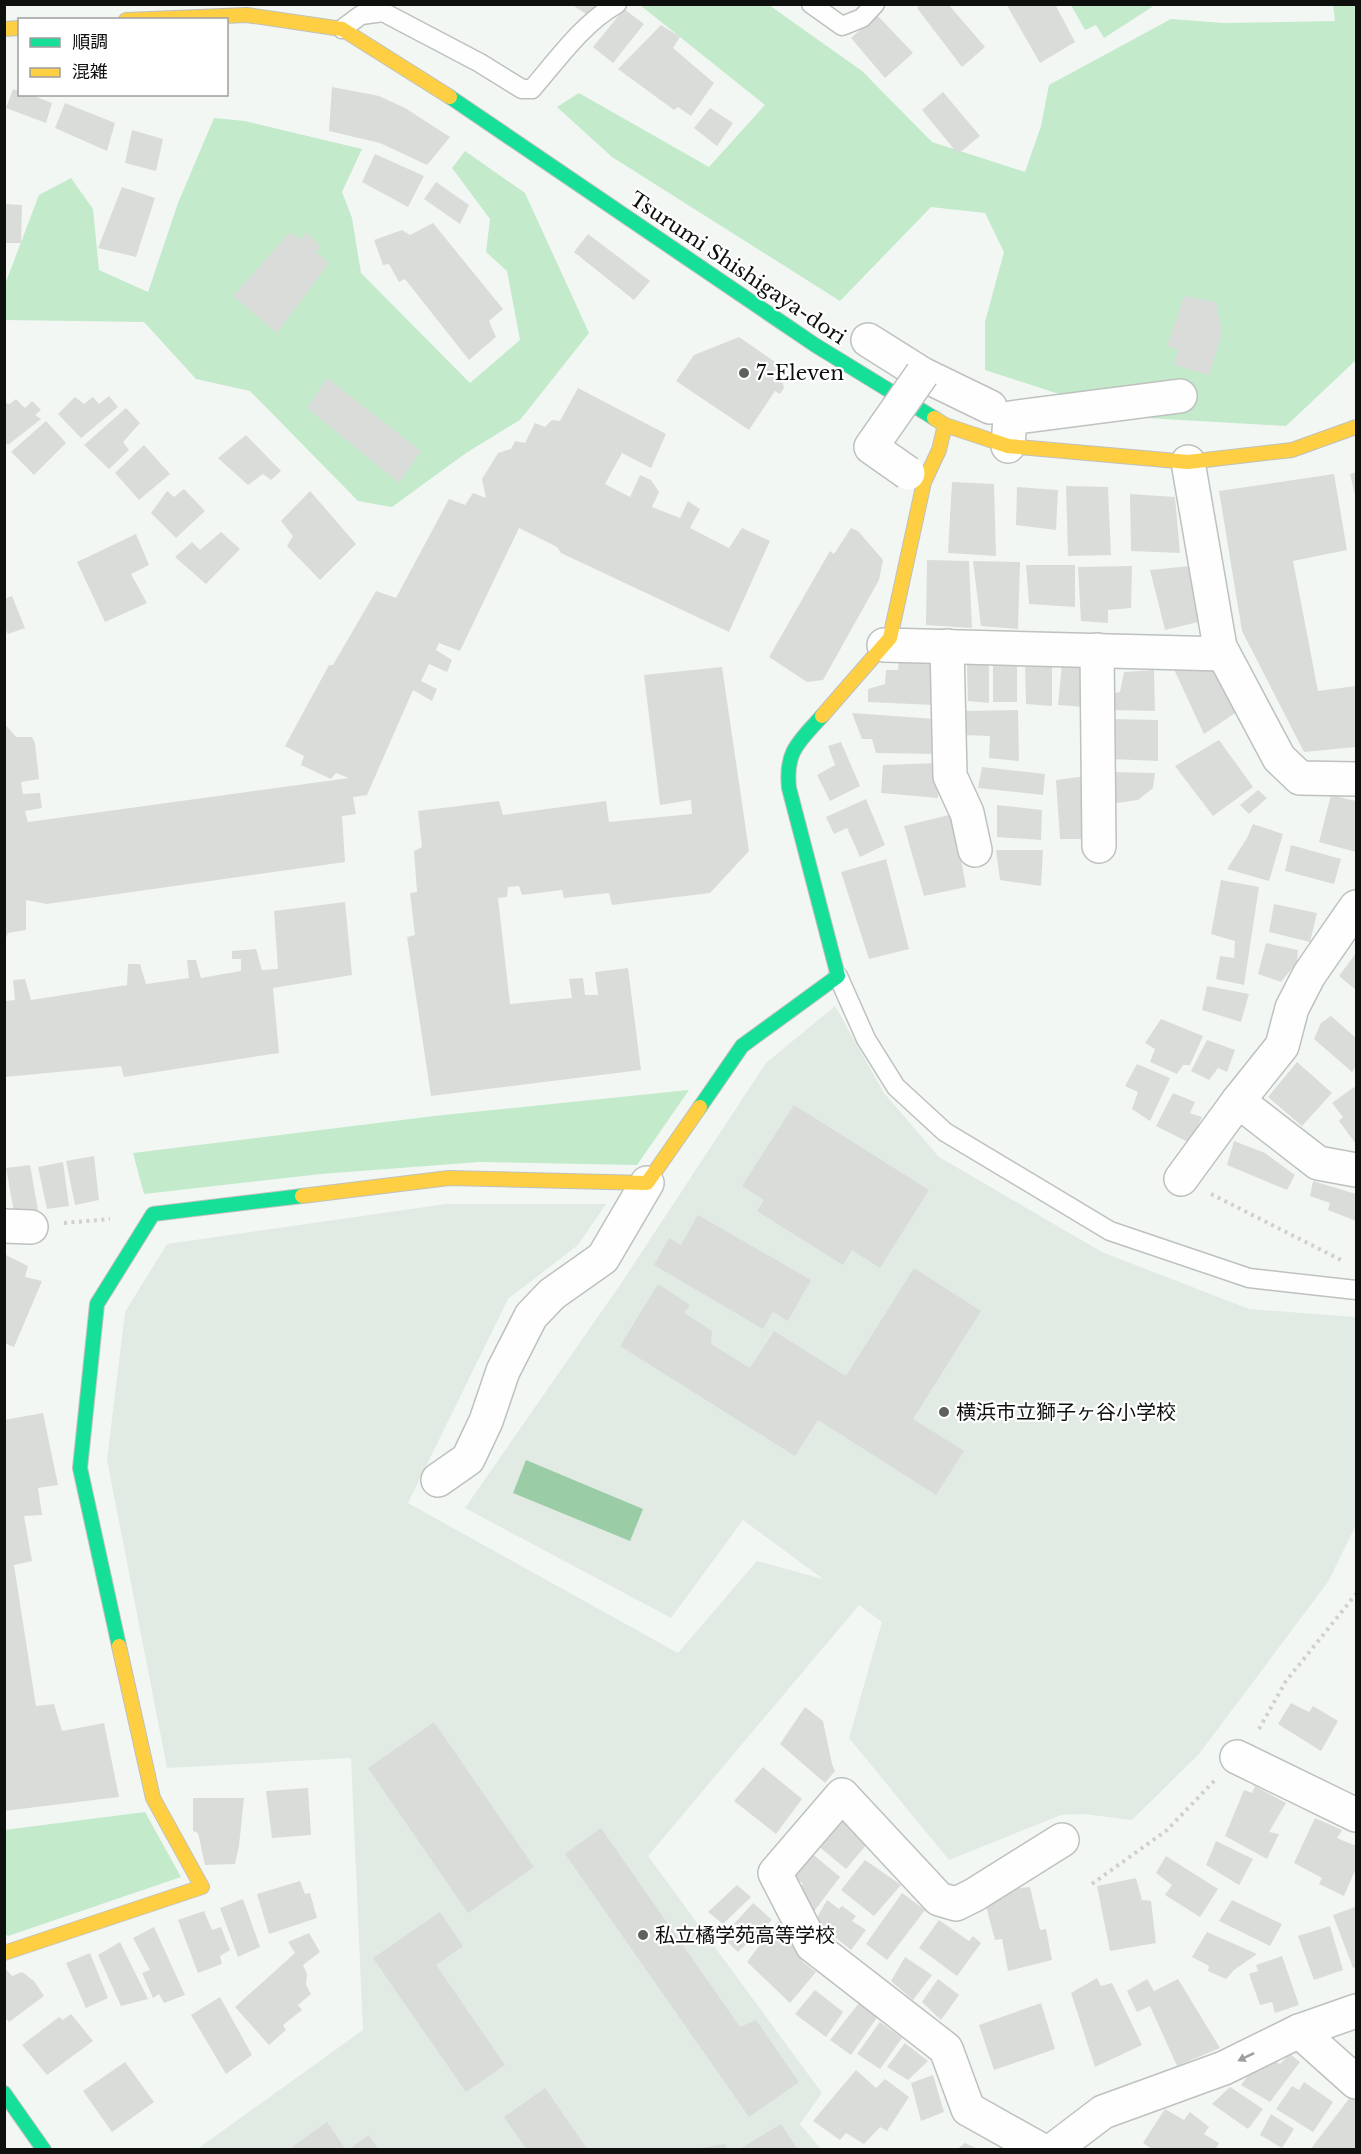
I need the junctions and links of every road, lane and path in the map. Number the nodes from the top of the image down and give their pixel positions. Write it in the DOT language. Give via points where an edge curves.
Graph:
graph roads {
  1 [pos="617,4"];
  2 [pos="811,4"];
  3 [pos="875,4"];
  4 [pos="174,18"];
  5 [pos="342,29"];
  6 [pos="868,340"];
  7 [pos="922,374"];
  8 [pos="1180,396"];
  9 [pos="990,407"];
  10 [pos="945,425"];
  11 [pos="1356,427"];
  12 [pos="1008,446"];
  13 [pos="1188,462"];
  14 [pos="908,473"];
  15 [pos="884,645"];
  16 [pos="947,646"];
  17 [pos="1097,650"];
  18 [pos="1223,654"];
  19 [pos="1356,779"];
  20 [pos="1099,846"];
  21 [pos="975,850"];
  22 [pos="1356,907"];
  23 [pos="838,976"];
  24 [pos="1238,1101"];
  25 [pos="1356,1170"];
  26 [pos="1181,1179"];
  27 [pos="647,1183"];
  28 [pos="153,1214"];
  29 [pos="18,1227"];
  30 [pos="1344,1261"];
  31 [pos="1356,1290"];
  32 [pos="438,1480"];
  33 [pos="1237,1757"];
  34 [pos="1356,1815"];
  35 [pos="1062,1840"];
  36 [pos="4,1953"];
  37 [pos="1356,2011"];
  38 [pos="1299,2031"];
  39 [pos="1356,2082"];
  40 [pos="4,2093"];
  41 [pos="44,2150"];
  42 [pos="1041,2150"];
  43 [pos="1053,2150"];
  1 -- 5 [label="lane" via="580,33 532,89 522,89 383,12 361,15"];
  2 -- 3 [label="lane" via="842,26 862,18"];
  4 -- 5 [label="street, Tsurumi Shishigaya-dori" via="247,15"];
  5 -- 10 [label="street, Tsurumi Shishigaya-dori" via="480,116 815,345"];
  6 -- 7 [label="street"];
  7 -- 9 [label="street"];
  7 -- 14 [label="street, bridge" via="871,447"];
  8 -- 12 [label="street" via="1010,418"];
  10 -- 12 [label="street, Tsurumi Shishigaya-dori"];
  10 -- 15 [label="street" via="939,450 924,482 890,638"];
  11 -- 13 [label="street, Tsurumi Shishigaya-dori" via="1292,450"];
  12 -- 13 [label="street, Tsurumi Shishigaya-dori"];
  13 -- 18 [label="street"];
  15 -- 16 [label="street"];
  15 -- 23 [label="street" via="793,749 787,770"];
  16 -- 17 [label="street"];
  16 -- 21 [label="street" via="950,776 967,813"];
  17 -- 18 [label="street"];
  17 -- 20 [label="street"];
  18 -- 19 [label="street" via="1279,758 1300,778"];
  22 -- 24 [label="street" via="1309,975 1292,1008 1282,1046"];
  23 -- 27 [label="street" via="742,1046"];
  23 -- 31 [label="lane" via="866,1039 896,1087 945,1132 1110,1231 1249,1278"];
  24 -- 25 [label="street" via="1318,1164"];
  24 -- 26 [label="street"];
  26 -- 30 [label="path"];
  27 -- 28 [label="street" via="449,1178"];
  27 -- 32 [label="street" via="603,1258 552,1294 531,1316 503,1371 468,1459"];
  28 -- 29 [label="path"];
  28 -- 36 [label="street" via="97,1304 80,1468 153,1798 202,1887"];
  33 -- 34 [label="street"];
  35 -- 42 [label="street" via="956,1904 939,1899 842,1795 775,1873 812,1945 946,2049 968,2109"];
  37 -- 38 [label="street"];
  38 -- 39 [label="street"];
  38 -- 43 [label="street, one-way" via="1224,2067 1103,2112"];
  40 -- 41 [label="street"];
}
